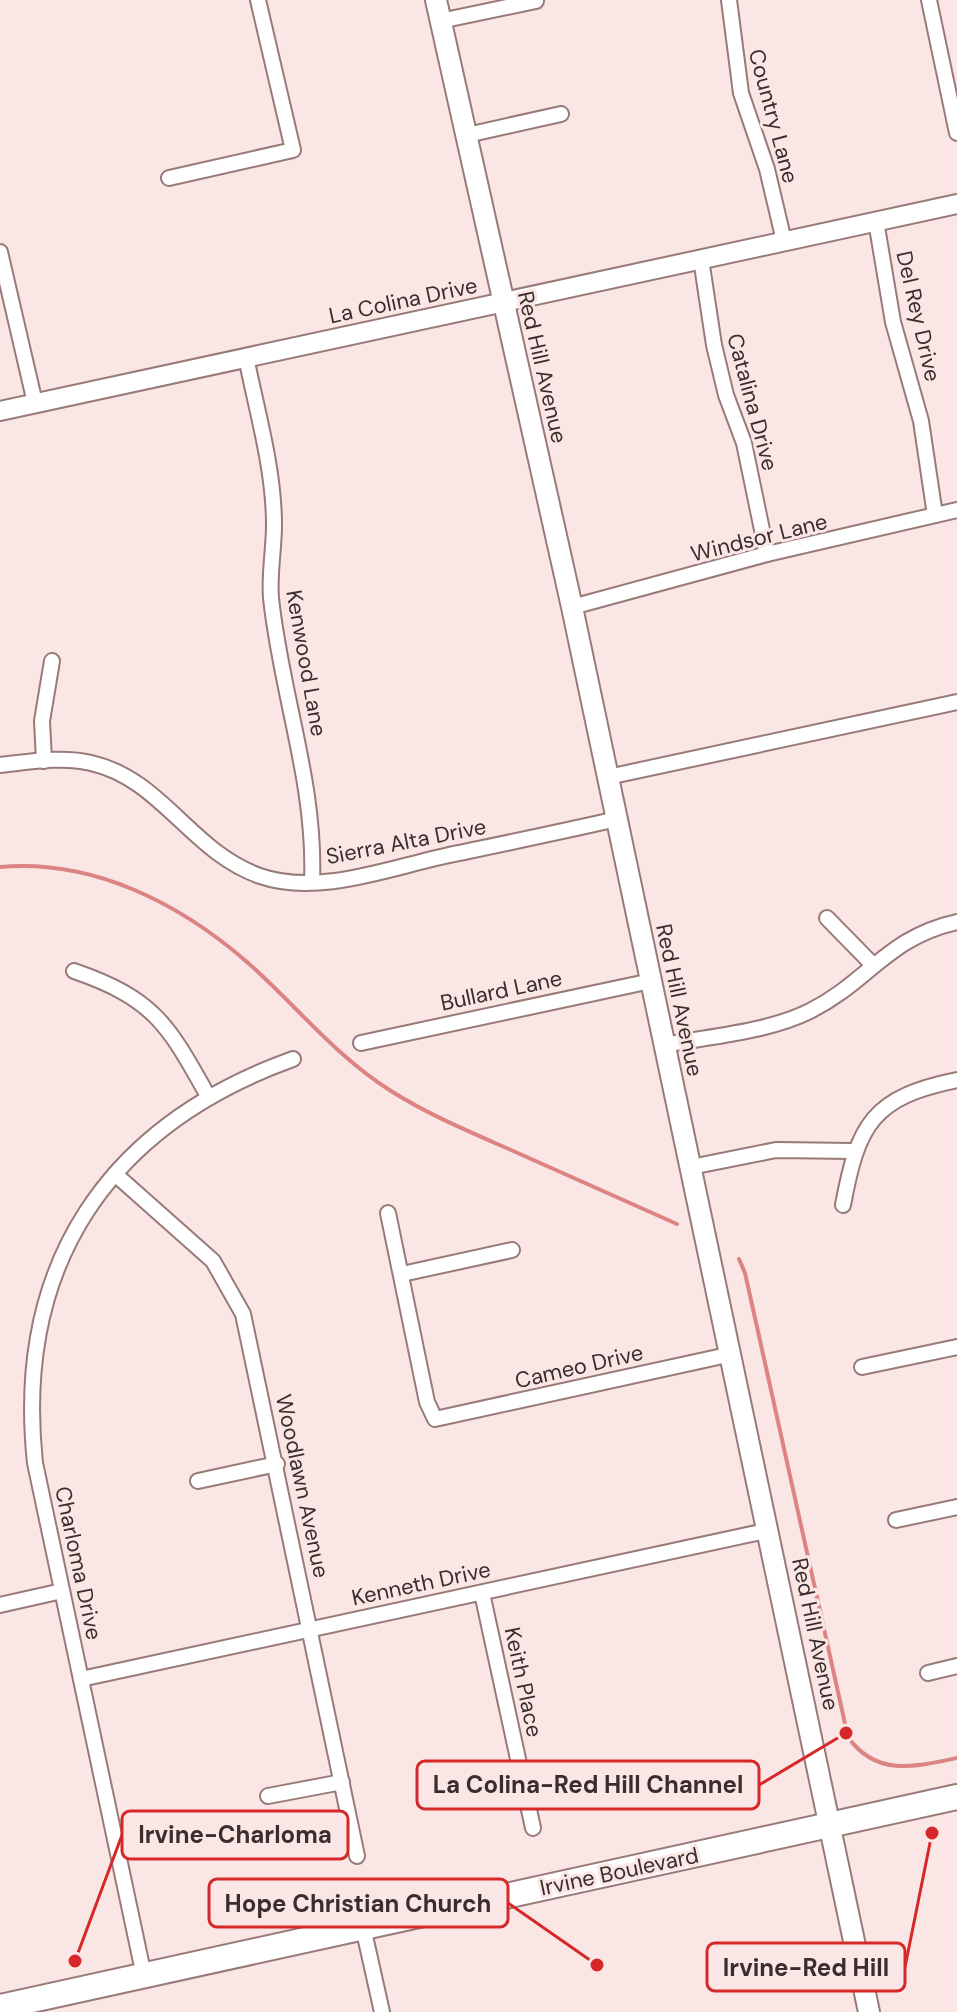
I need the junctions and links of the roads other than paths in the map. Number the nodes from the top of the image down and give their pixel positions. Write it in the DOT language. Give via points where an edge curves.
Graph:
graph roads {
  1 [pos="258,0"];
  2 [pos="436,0"];
  3 [pos="729,0"];
  4 [pos="929,0"];
  5 [pos="536,1"];
  6 [pos="440,21"];
  7 [pos="561,114"];
  8 [pos="957,133"];
  9 [pos="467,135"];
  10 [pos="169,178"];
  11 [pos="957,204"];
  12 [pos="876,221"];
  13 [pos="784,241"];
  14 [pos="0,252"];
  15 [pos="701,259"];
  16 [pos="504,304"];
  17 [pos="246,357"];
  18 [pos="35,403"];
  19 [pos="0,411"];
  20 [pos="957,510"];
  21 [pos="935,515"];
  22 [pos="767,554"];
  23 [pos="572,607"];
  24 [pos="52,661"];
  25 [pos="957,702"];
  26 [pos="44,761"];
  27 [pos="0,765"];
  28 [pos="608,777"];
  29 [pos="617,819"];
  30 [pos="312,881"];
  31 [pos="827,918"];
  32 [pos="957,922"];
  33 [pos="873,965"];
  34 [pos="74,971"];
  35 [pos="651,981"];
  36 [pos="361,1043"];
  37 [pos="665,1045"];
  38 [pos="293,1059"];
  39 [pos="957,1080"];
  40 [pos="208,1096"];
  41 [pos="853,1151"];
  42 [pos="691,1167"];
  43 [pos="115,1174"];
  44 [pos="843,1205"];
  45 [pos="388,1213"];
  46 [pos="512,1250"];
  47 [pos="402,1274"];
  48 [pos="957,1347"];
  49 [pos="732,1354"];
  50 [pos="862,1367"];
  51 [pos="277,1464"];
  52 [pos="198,1481"];
  53 [pos="957,1507"];
  54 [pos="896,1520"];
  55 [pos="770,1530"];
  56 [pos="62,1591"];
  57 [pos="482,1593"];
  58 [pos="0,1605"];
  59 [pos="311,1630"];
  60 [pos="957,1666"];
  61 [pos="928,1673"];
  62 [pos="81,1679"];
  63 [pos="342,1782"];
  64 [pos="268,1796"];
  65 [pos="957,1797"];
  66 [pos="831,1824"];
  67 [pos="533,1828"];
  68 [pos="357,1856"];
  69 [pos="363,1927"];
  70 [pos="144,1976"];
  71 [pos="0,2007"];
  72 [pos="382,2012"];
  73 [pos="869,2012"];
  1 -- 10 [label="street" via="293,150"];
  2 -- 6 [label="main road, Red Hill Avenue"];
  3 -- 13 [label="street, Country Lane" via="741,93"];
  4 -- 8 [label="street"];
  5 -- 6 [label="street"];
  6 -- 9 [label="main road, Red Hill Avenue"];
  7 -- 9 [label="street"];
  9 -- 16 [label="main road, Red Hill Avenue"];
  11 -- 12 [label="street, La Colina Drive"];
  12 -- 13 [label="street, La Colina Drive"];
  12 -- 21 [label="street, Del Rey Drive" via="893,322 921,421"];
  13 -- 15 [label="street, La Colina Drive"];
  14 -- 18 [label="street"];
  15 -- 16 [label="street, La Colina Drive"];
  15 -- 22 [label="street, Catalina Drive" via="714,345 744,443"];
  16 -- 17 [label="street, La Colina Drive"];
  16 -- 23 [label="main road, Red Hill Avenue"];
  17 -- 18 [label="street, La Colina Drive"];
  17 -- 30 [label="street, Kenwood Lane" via="271,477 270,595 310,797"];
  18 -- 19 [label="street, La Colina Drive"];
  20 -- 21 [label="street, Windsor Lane"];
  21 -- 22 [label="street, Windsor Lane"];
  22 -- 23 [label="street, Windsor Lane"];
  23 -- 28 [label="main road, Red Hill Avenue"];
  24 -- 26 [label="street" via="42,721"];
  25 -- 28 [label="street"];
  26 -- 27 [label="street, Sierra Alta Drive"];
  26 -- 30 [label="street, Sierra Alta Drive" via="90,763 117,772 146,789 205,846 231,863 262,877"];
  28 -- 29 [label="main road, Red Hill Avenue"];
  29 -- 30 [label="street, Sierra Alta Drive"];
  29 -- 35 [label="main road, Red Hill Avenue"];
  31 -- 33 [label="street"];
  32 -- 33 [label="street" via="912,936"];
  33 -- 37 [label="street" via="837,996 807,1012"];
  34 -- 40 [label="street" via="112,984 149,1007 172,1033"];
  35 -- 36 [label="street, Bullard Lane"];
  35 -- 37 [label="main road, Red Hill Avenue"];
  37 -- 42 [label="main road, Red Hill Avenue"];
  38 -- 40 [label="street"];
  39 -- 41 [label="street" via="910,1092 890,1104"];
  40 -- 43 [label="street" via="155,1133"];
  41 -- 42 [label="street" via="805,1147"];
  41 -- 44 [label="street"];
  42 -- 49 [label="main road, Red Hill Avenue"];
  43 -- 51 [label="street, Woodlawn Avenue" via="186,1233 234,1293 250,1336"];
  43 -- 56 [label="street, Charloma Drive" via="77,1226 53,1280 30,1380 35,1463"];
  45 -- 47 [label="street"];
  46 -- 47 [label="street"];
  47 -- 49 [label="street, Cameo Drive" via="427,1402 435,1419"];
  48 -- 50 [label="street"];
  49 -- 55 [label="main road, Red Hill Avenue"];
  51 -- 52 [label="street"];
  51 -- 59 [label="street, Woodlawn Avenue"];
  53 -- 54 [label="street"];
  55 -- 57 [label="street, Kenneth Drive"];
  55 -- 66 [label="main road, Red Hill Avenue"];
  56 -- 58 [label="street"];
  56 -- 62 [label="street, Charloma Drive"];
  57 -- 59 [label="street, Kenneth Drive"];
  57 -- 67 [label="street, Keith Place"];
  59 -- 62 [label="street, Kenneth Drive"];
  59 -- 63 [label="street, Woodlawn Avenue"];
  60 -- 61 [label="street"];
  62 -- 70 [label="street, Charloma Drive"];
  63 -- 64 [label="street"];
  63 -- 68 [label="street, Woodlawn Avenue"];
  65 -- 66 [label="main road, Irvine Boulevard"];
  66 -- 69 [label="main road, Irvine Boulevard"];
  66 -- 73 [label="main road, Red Hill Avenue"];
  69 -- 70 [label="main road, Irvine Boulevard"];
  69 -- 72 [label="street"];
  70 -- 71 [label="main road, Irvine Boulevard"];
}
